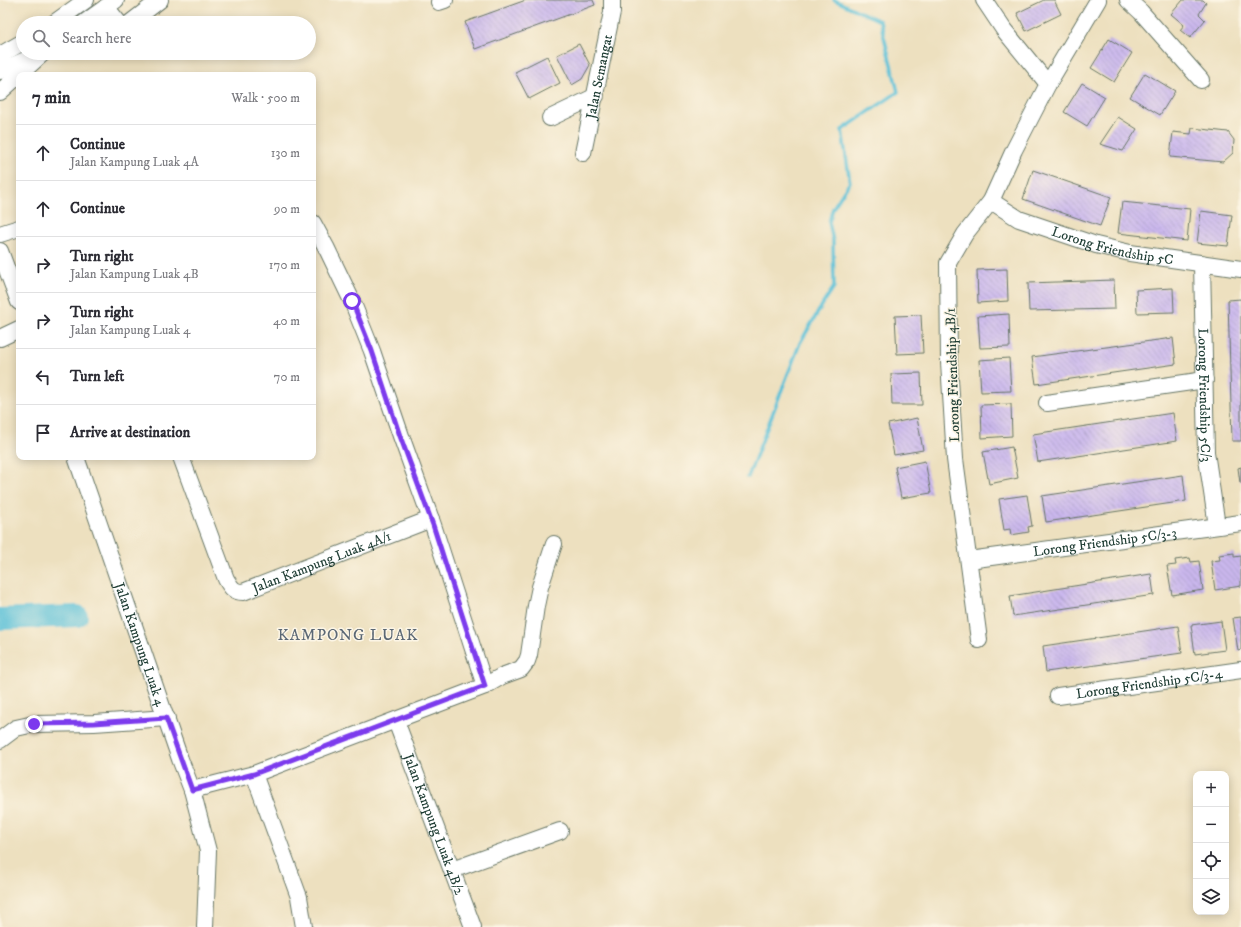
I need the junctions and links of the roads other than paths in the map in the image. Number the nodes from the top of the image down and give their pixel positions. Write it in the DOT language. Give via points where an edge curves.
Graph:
graph roads {
  1 [pos="86,0"];
  2 [pos="160,0"];
  3 [pos="612,0"];
  4 [pos="984,0"];
  5 [pos="1098,0"];
  6 [pos="1128,0"];
  7 [pos="111,4"];
  8 [pos="64,16"];
  9 [pos="94,16"];
  10 [pos="116,16"];
  11 [pos="139,16"];
  12 [pos="16,46"];
  13 [pos="0,55"];
  14 [pos="23,60"];
  15 [pos="35,60"];
  16 [pos="0,71"];
  17 [pos="22,72"];
  18 [pos="16,77"];
  19 [pos="1201,80"];
  20 [pos="1048,84"];
  21 [pos="0,92"];
  22 [pos="596,96"];
  23 [pos="550,118"];
  24 [pos="584,153"];
  25 [pos="991,201"];
  26 [pos="16,229"];
  27 [pos="316,229"];
  28 [pos="0,234"];
  29 [pos="0,251"];
  30 [pos="1202,263"];
  31 [pos="1241,269"];
  32 [pos="16,294"];
  33 [pos="16,330"];
  34 [pos="0,338"];
  35 [pos="1205,380"];
  36 [pos="1047,403"];
  37 [pos="77,460"];
  38 [pos="182,460"];
  39 [pos="1241,523"];
  40 [pos="1217,526"];
  41 [pos="434,527"];
  42 [pos="554,544"];
  43 [pos="969,560"];
  44 [pos="979,640"];
  45 [pos="1241,670"];
  46 [pos="485,686"];
  47 [pos="1058,696"];
  48 [pos="166,718"];
  49 [pos="396,721"];
  50 [pos="0,740"];
  51 [pos="254,774"];
  52 [pos="192,790"];
  53 [pos="560,831"];
  54 [pos="452,870"];
  55 [pos="205,927"];
  56 [pos="304,927"];
  57 [pos="473,927"];
  1 -- 8 [label="street"];
  2 -- 11 [label="street"];
  3 -- 22 [label="street, Jalan Semangat"];
  4 -- 20 [label="street" via="1004,30"];
  5 -- 20 [label="street"];
  6 -- 19 [label="street"];
  7 -- 9 [label="street"];
  7 -- 10 [label="street"];
  12 -- 13 [label="street"];
  14 -- 16 [label="street"];
  15 -- 17 [label="street"];
  18 -- 21 [label="street"];
  20 -- 25 [label="street, Lorong Friendship 4B/1"];
  22 -- 23 [label="street"];
  22 -- 24 [label="street, Jalan Semangat"];
  25 -- 30 [label="street, Lorong Friendship 5C" via="1019,219 1096,245 1130,253"];
  25 -- 43 [label="street, Lorong Friendship 4B/1" via="965,234 948,263 949,362 955,459"];
  26 -- 28 [label="street"];
  27 -- 41 [label="street" via="367,337"];
  29 -- 32 [label="street"];
  30 -- 31 [label="street, Lorong Friendship 5C"];
  30 -- 35 [label="street, Lorong Friendship 5C/3"];
  33 -- 34 [label="street"];
  35 -- 36 [label="street"];
  35 -- 40 [label="street, Lorong Friendship 5C/3" via="1206,452"];
  37 -- 48 [label="street, Jalan Kampung Luak 4"];
  38 -- 41 [label="street, Jalan Kampung Luak 4A/1" via="226,579 232,590 238,592"];
  39 -- 40 [label="street, Lorong Friendship 5C/3-3"];
  40 -- 43 [label="street, Lorong Friendship 5C/3-3"];
  41 -- 46 [label="street"];
  42 -- 46 [label="street" via="540,587 527,661 521,668"];
  43 -- 44 [label="street, Lorong Friendship 4B/1"];
  45 -- 47 [label="street, Lorong Friendship 5C/3-4"];
  46 -- 49 [label="street"];
  48 -- 50 [label="street" via="34,724 16,728"];
  48 -- 52 [label="street, Jalan Kampung Luak 4"];
  49 -- 51 [label="street"];
  49 -- 54 [label="street, Jalan Kampung Luak 4B/2"];
  51 -- 52 [label="street"];
  51 -- 56 [label="street" via="299,897"];
  52 -- 55 [label="street, Jalan Kampung Luak 4" via="208,851"];
  53 -- 54 [label="street"];
  54 -- 57 [label="street, Jalan Kampung Luak 4B/2"];
}
